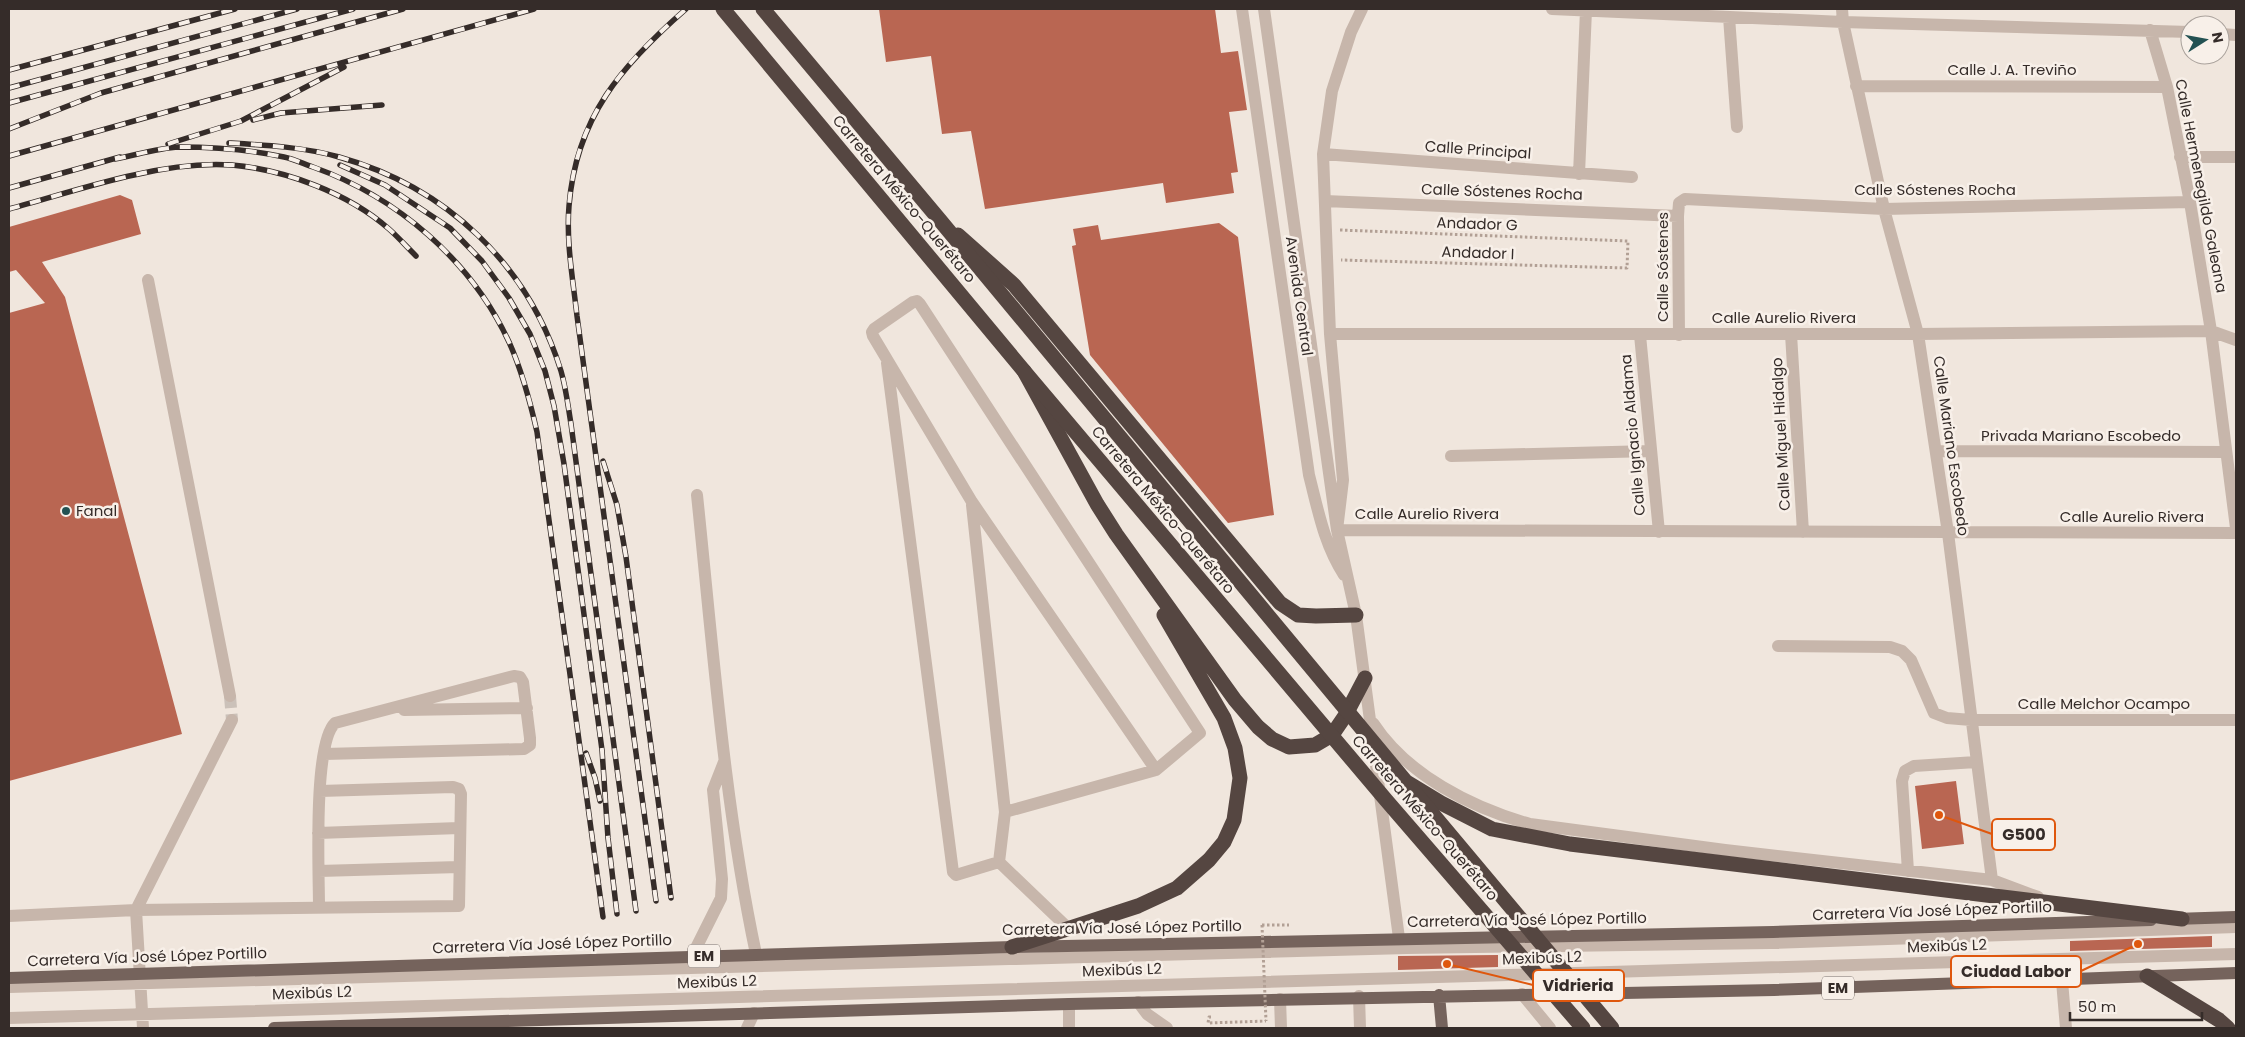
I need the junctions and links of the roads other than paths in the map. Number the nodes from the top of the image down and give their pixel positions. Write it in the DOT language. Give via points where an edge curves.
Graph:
graph roads {
  1 [pos="723,9"];
  2 [pos="763,9"];
  3 [pos="1242,9"];
  4 [pos="1264,9"];
  5 [pos="1362,9"];
  6 [pos="1552,9"];
  7 [pos="1842,9"];
  8 [pos="1579,10"];
  9 [pos="1729,17"];
  10 [pos="1843,22"];
  11 [pos="2150,30"];
  12 [pos="2180,32"];
  13 [pos="1856,86"];
  14 [pos="2168,87"];
  15 [pos="1737,127"];
  16 [pos="1322,154"];
  17 [pos="2236,156"];
  18 [pos="2180,157"];
  19 [pos="1579,174"];
  20 [pos="1632,177"];
  21 [pos="1682,200"];
  22 [pos="1325,201"];
  23 [pos="2190,202"];
  24 [pos="1884,209"];
  25 [pos="1678,216"];
  26 [pos="939,218"];
  27 [pos="148,280"];
  28 [pos="2211,331"];
  29 [pos="1330,334"];
  30 [pos="1791,334"];
  31 [pos="1918,334"];
  32 [pos="1640,335"];
  33 [pos="1679,335"];
  34 [pos="2236,340"];
  35 [pos="886,358"];
  36 [pos="1024,371"];
  37 [pos="1651,451"];
  38 [pos="1936,451"];
  39 [pos="2226,452"];
  40 [pos="1452,456"];
  41 [pos="697,495"];
  42 [pos="972,502"];
  43 [pos="2236,528"];
  44 [pos="1337,530"];
  45 [pos="1659,532"];
  46 [pos="1803,532"];
  47 [pos="1948,533"];
  48 [pos="2236,533"];
  49 [pos="1116,534"];
  50 [pos="1348,582"];
  51 [pos="1356,615"];
  52 [pos="1778,646"];
  53 [pos="1365,678"];
  54 [pos="230,696"];
  55 [pos="527,708"];
  56 [pos="383,710"];
  57 [pos="232,720"];
  58 [pos="1371,720"];
  59 [pos="1971,720"];
  60 [pos="2236,720"];
  61 [pos="324,754"];
  62 [pos="725,760"];
  63 [pos="1976,762"];
  64 [pos="1156,770"];
  65 [pos="1402,779"];
  66 [pos="320,791"];
  67 [pos="1005,812"];
  68 [pos="459,828"];
  69 [pos="318,833"];
  70 [pos="999,862"];
  71 [pos="459,867"];
  72 [pos="318,871"];
  73 [pos="1908,871"];
  74 [pos="1992,880"];
  75 [pos="2052,903"];
  76 [pos="318,907"];
  77 [pos="136,910"];
  78 [pos="9,916"];
  79 [pos="2236,917"];
  80 [pos="2182,919"];
  81 [pos="2236,927"];
  82 [pos="1069,929"];
  83 [pos="1399,938"];
  84 [pos="1012,947"];
  85 [pos="756,954"];
  86 [pos="2236,954"];
  87 [pos="692,956"];
  88 [pos="2236,973"];
  89 [pos="2147,976"];
  90 [pos="9,978"];
  91 [pos="140,978"];
  92 [pos="2062,981"];
  93 [pos="9,987"];
  94 [pos="1592,993"];
  95 [pos="1522,994"];
  96 [pos="1439,995"];
  97 [pos="1359,996"];
  98 [pos="1280,999"];
  99 [pos="1138,1002"];
  100 [pos="1069,1004"];
  101 [pos="754,1013"];
  102 [pos="142,1014"];
  103 [pos="9,1018"];
  104 [pos="535,1024"];
  105 [pos="143,1028"];
  106 [pos="274,1028"];
  107 [pos="294,1028"];
  108 [pos="747,1028"];
  109 [pos="1070,1028"];
  110 [pos="1167,1028"];
  111 [pos="1281,1028"];
  112 [pos="1360,1028"];
  113 [pos="1442,1028"];
  114 [pos="1550,1028"];
  115 [pos="1583,1028"];
  116 [pos="1612,1028"];
  117 [pos="1616,1028"];
  118 [pos="2066,1028"];
  119 [pos="2228,1028"];
  1 -- 36 [label="highway, Carretera México-Querétaro"];
  2 -- 26 [label="highway, Carretera México-Querétaro, bridge"];
  3 -- 50 [label="street, Avenida Central" via="1309,475 1323,533"];
  4 -- 44 [label="street, Avenida Central"];
  5 -- 16 [label="street" via="1332,90"];
  6 -- 8 [label="street"];
  7 -- 10 [label="street"];
  8 -- 9 [label="street"];
  8 -- 19 [label="street"];
  9 -- 10 [label="street"];
  9 -- 15 [label="street"];
  10 -- 11 [label="street"];
  10 -- 13 [label="street, Calle Mariano Escobedo"];
  11 -- 12 [label="street"];
  11 -- 14 [label="street, Calle Hermenegildo Galeana"];
  13 -- 14 [label="street, Calle J. A. Treviño"];
  13 -- 24 [label="street, Calle Mariano Escobedo"];
  14 -- 18 [label="street, Calle Hermenegildo Galeana"];
  16 -- 19 [label="street, Calle Principal"];
  16 -- 22 [label="street"];
  17 -- 18 [label="street"];
  18 -- 23 [label="street, Calle Hermenegildo Galeana"];
  19 -- 20 [label="street, Calle Principal"];
  21 -- 24 [label="street, Calle Sóstenes Rocha"];
  21 -- 25 [label="street, Calle Sóstenes"];
  22 -- 25 [label="street, Calle Sóstenes Rocha"];
  22 -- 29 [label="street"];
  23 -- 24 [label="street, Calle Sóstenes Rocha"];
  23 -- 28 [label="street, Calle Hermenegildo Galeana"];
  24 -- 31 [label="street, Calle Mariano Escobedo"];
  25 -- 33 [label="street, Calle Sóstenes"];
  26 -- 51 [label="highway, bridge" via="1014,285 1280,603 1298,615"];
  26 -- 65 [label="highway, Carretera México-Querétaro, bridge"];
  27 -- 54 [label="street"];
  28 -- 31 [label="street, Calle Aurelio Rivera"];
  28 -- 34 [label="street, Calle Aurelio Rivera"];
  28 -- 39 [label="street, Calle Hermenegildo Galeana"];
  29 -- 32 [label="street, Calle Aurelio Rivera"];
  29 -- 44 [label="street" via="1342,480"];
  30 -- 31 [label="street, Calle Aurelio Rivera"];
  30 -- 33 [label="street, Calle Aurelio Rivera"];
  30 -- 46 [label="street, Calle Miguel Hidalgo"];
  31 -- 38 [label="street, Calle Mariano Escobedo"];
  32 -- 33 [label="street, Calle Aurelio Rivera"];
  32 -- 37 [label="street, Calle Ignacio Aldama"];
  35 -- 42 [label="street"];
  35 -- 64 [label="street" via="872,332 917,301 1198,728 1200,733 1197,737"];
  35 -- 70 [label="street" via="953,872 956,875"];
  36 -- 49 [label="highway, bridge"];
  36 -- 115 [label="highway, Carretera México-Querétaro, bridge"];
  37 -- 40 [label="street"];
  37 -- 45 [label="street, Calle Ignacio Aldama"];
  38 -- 39 [label="street, Privada Mariano Escobedo"];
  38 -- 47 [label="street, Calle Mariano Escobedo"];
  39 -- 43 [label="street, Calle Hermenegildo Galeana"];
  41 -- 62 [label="street"];
  42 -- 64 [label="street"];
  42 -- 67 [label="street"];
  44 -- 45 [label="street, Calle Aurelio Rivera"];
  44 -- 50 [label="street, Avenida Central"];
  45 -- 46 [label="street, Calle Aurelio Rivera"];
  46 -- 47 [label="street, Calle Aurelio Rivera"];
  47 -- 48 [label="street, Calle Aurelio Rivera"];
  47 -- 59 [label="street, Calle Mariano Escobedo"];
  49 -- 53 [label="highway" via="1235,700 1272,739 1289,746 1304,746 1315,745 1332,735"];
  49 -- 82 [label="highway" via="1224,718 1235,748 1240,778 1238,800 1234,820 1224,842 1177,888 1138,906"];
  50 -- 51 [label="street, Avenida Central"];
  51 -- 53 [label="street, Avenida Central"];
  52 -- 59 [label="street, Calle Melchor Ocampo" via="1890,647 1902,651 1911,660 1934,712 1946,718"];
  53 -- 58 [label="street, Avenida Central"];
  55 -- 56 [label="street"];
  55 -- 56 [label="street" via="523,682 514,676"];
  55 -- 61 [label="street" via="530,745 524,748"];
  56 -- 61 [label="street" via="335,722 327,734"];
  57 -- 77 [label="street"];
  58 -- 73 [label="street" via="1382,737 1428,777 1504,817 1558,828"];
  58 -- 83 [label="street, Avenida Central"];
  59 -- 60 [label="street, Calle Melchor Ocampo"];
  59 -- 63 [label="street, Calle Mariano Escobedo"];
  61 -- 66 [label="street"];
  62 -- 85 [label="street" via="741,877"];
  62 -- 87 [label="street" via="713,790 721,898"];
  63 -- 73 [label="street" via="1914,766 1905,771 1902,781"];
  63 -- 74 [label="street, Calle Mariano Escobedo"];
  64 -- 67 [label="street"];
  65 -- 75 [label="highway, bridge" via="1440,803 1492,829 1570,844"];
  65 -- 116 [label="highway, Carretera México-Querétaro, bridge"];
  66 -- 68 [label="street" via="453,787 461,794"];
  66 -- 69 [label="street"];
  67 -- 70 [label="street"];
  68 -- 69 [label="street"];
  68 -- 71 [label="street"];
  69 -- 72 [label="street"];
  70 -- 82 [label="street"];
  71 -- 72 [label="street"];
  71 -- 76 [label="street" via="459,906"];
  72 -- 76 [label="street"];
  73 -- 74 [label="street"];
  74 -- 75 [label="street"];
  75 -- 80 [label="highway"];
  76 -- 77 [label="street"];
  77 -- 78 [label="street"];
  77 -- 91 [label="street"];
  79 -- 80 [label="main road, Carretera Vía José López Portillo / EM"];
  80 -- 83 [label="main road, Carretera Vía José López Portillo / EM" via="1773,932"];
  81 -- 91 [label="street, Mexibús L2" via="1770,943 1407,948"];
  82 -- 84 [label="highway"];
  83 -- 84 [label="main road, Carretera Vía José López Portillo / EM"];
  84 -- 85 [label="main road, Carretera Vía José López Portillo / EM"];
  85 -- 87 [label="main road, Carretera Vía José López Portillo / EM"];
  86 -- 102 [label="street, Mexibús L2"];
  87 -- 91 [label="main road, Carretera Vía José López Portillo / EM"];
  88 -- 89 [label="main road, EM"];
  89 -- 92 [label="main road, EM"];
  89 -- 119 [label="highway"];
  90 -- 91 [label="main road, Carretera Vía José López Portillo / EM"];
  91 -- 93 [label="street, Mexibús L2"];
  91 -- 102 [label="street"];
  92 -- 94 [label="main road, EM"];
  92 -- 118 [label="street"];
  94 -- 95 [label="main road, EM"];
  94 -- 117 [label="street"];
  95 -- 96 [label="main road, EM"];
  95 -- 114 [label="street"];
  96 -- 97 [label="main road, EM"];
  96 -- 113 [label="main road"];
  97 -- 98 [label="main road, EM"];
  97 -- 112 [label="street"];
  98 -- 99 [label="main road, EM"];
  98 -- 111 [label="street"];
  99 -- 100 [label="main road, EM"];
  99 -- 110 [label="street" via="1147,1014"];
  100 -- 101 [label="main road, EM"];
  100 -- 109 [label="street"];
  101 -- 104 [label="main road, EM"];
  101 -- 108 [label="street"];
  102 -- 103 [label="street, Mexibús L2"];
  102 -- 105 [label="street"];
  104 -- 107 [label="main road, EM"];
  106 -- 107 [label="main road, EM"];
}
